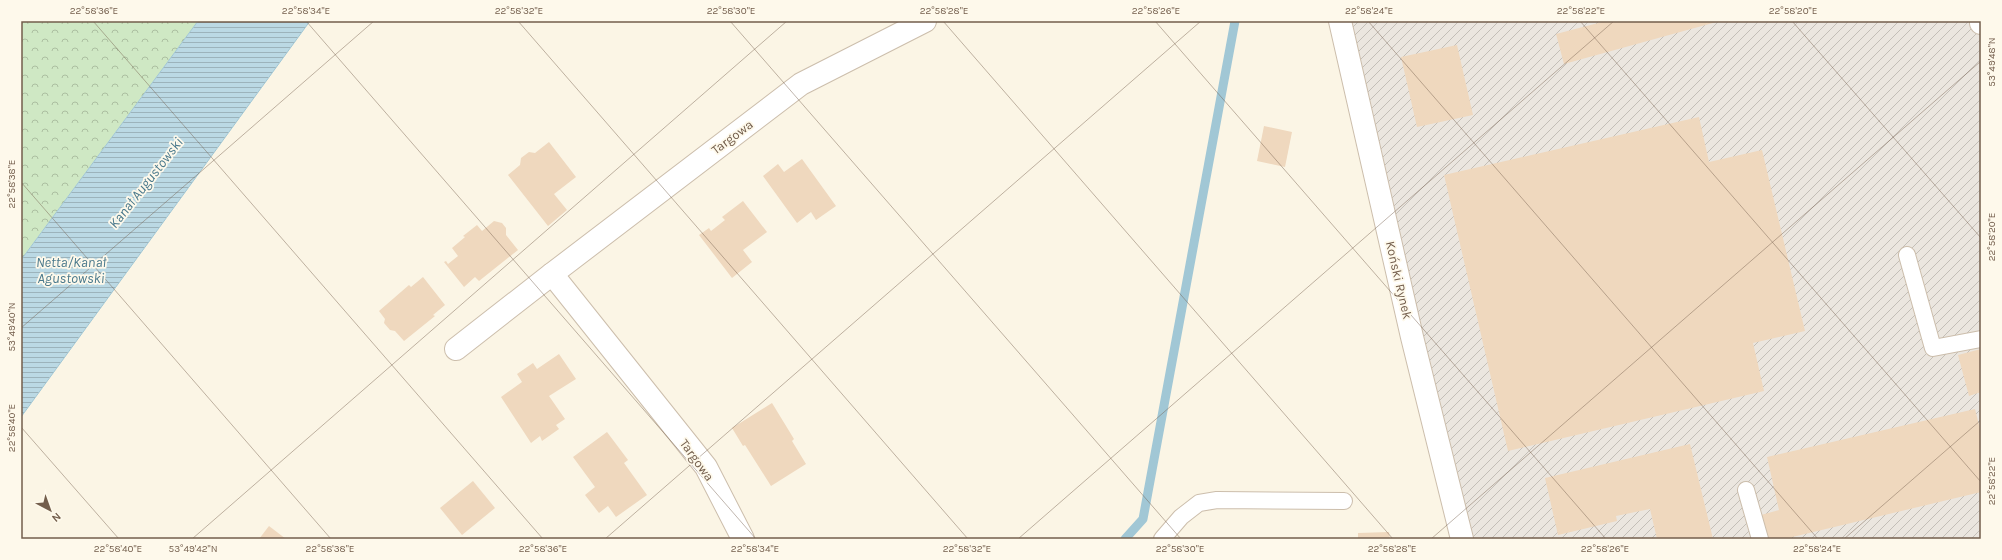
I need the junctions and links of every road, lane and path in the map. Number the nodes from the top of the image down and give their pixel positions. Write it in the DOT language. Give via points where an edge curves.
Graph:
graph roads {
  1 [pos="925,21"];
  2 [pos="1340,21"];
  3 [pos="1907,255"];
  4 [pos="552,274"];
  5 [pos="1981,339"];
  6 [pos="456,349"];
  7 [pos="1746,490"];
  8 [pos="1344,502"];
  9 [pos="743,539"];
  10 [pos="1162,539"];
  11 [pos="1462,539"];
  12 [pos="1760,539"];
  1 -- 4 [label="street, Targowa" via="801,84"];
  2 -- 11 [label="street, Koński Rynek" via="1412,337"];
  3 -- 5 [label="lane" via="1933,348"];
  4 -- 6 [label="street, Targowa"];
  4 -- 9 [label="street, Targowa" via="706,467"];
  7 -- 12 [label="lane"];
  8 -- 10 [label="lane" via="1217,500 1199,503 1181,517"];
}
